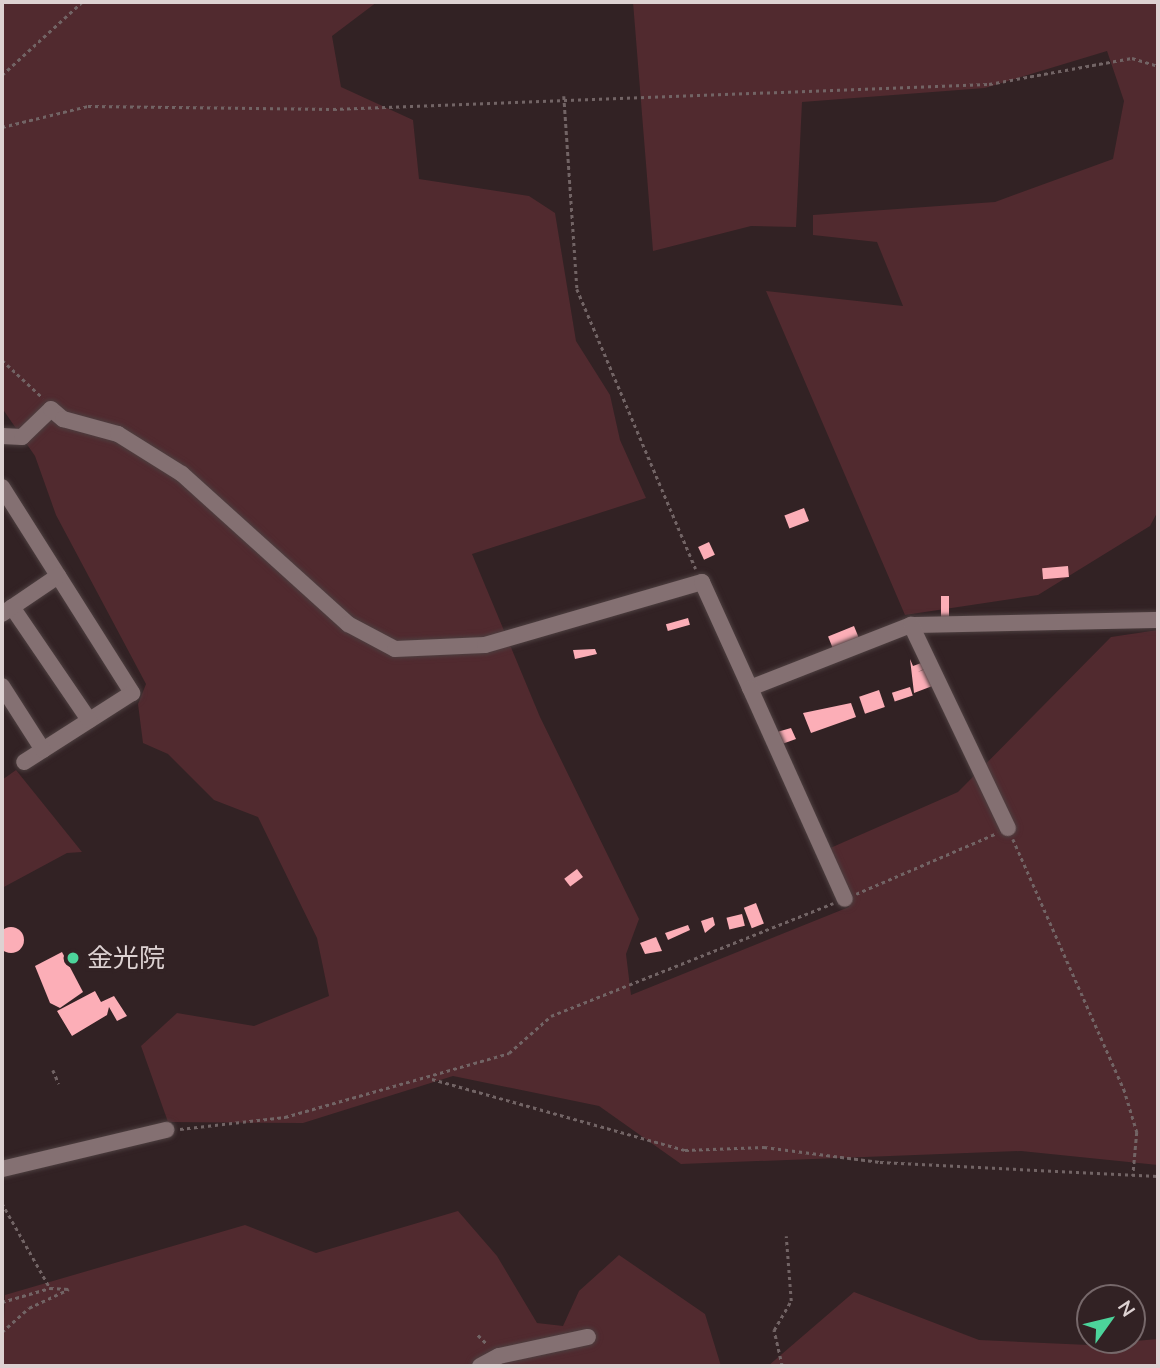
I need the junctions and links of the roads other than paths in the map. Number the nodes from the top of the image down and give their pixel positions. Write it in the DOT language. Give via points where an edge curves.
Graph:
graph roads {
  1 [pos="2,436"];
  2 [pos="2,488"];
  3 [pos="58,576"];
  4 [pos="7,611"];
  5 [pos="1158,620"];
  6 [pos="911,625"];
  7 [pos="2,687"];
  8 [pos="750,688"];
  9 [pos="89,720"];
  10 [pos="43,750"];
  11 [pos="24,762"];
  12 [pos="1009,828"];
  13 [pos="845,899"];
  14 [pos="166,1130"];
  15 [pos="2,1169"];
  16 [pos="588,1338"];
  17 [pos="480,1366"];
  1 -- 8 [label="street" via="22,437 51,408 158,455 380,646 485,645 702,582"];
  2 -- 3 [label="street"];
  3 -- 4 [label="street"];
  3 -- 9 [label="street" via="132,692"];
  4 -- 9 [label="street"];
  5 -- 6 [label="street"];
  6 -- 8 [label="street"];
  6 -- 12 [label="street"];
  7 -- 10 [label="street"];
  8 -- 13 [label="street"];
  9 -- 10 [label="street"];
  10 -- 11 [label="street"];
  14 -- 15 [label="street"];
  16 -- 17 [label="street" via="499,1356"];
}
